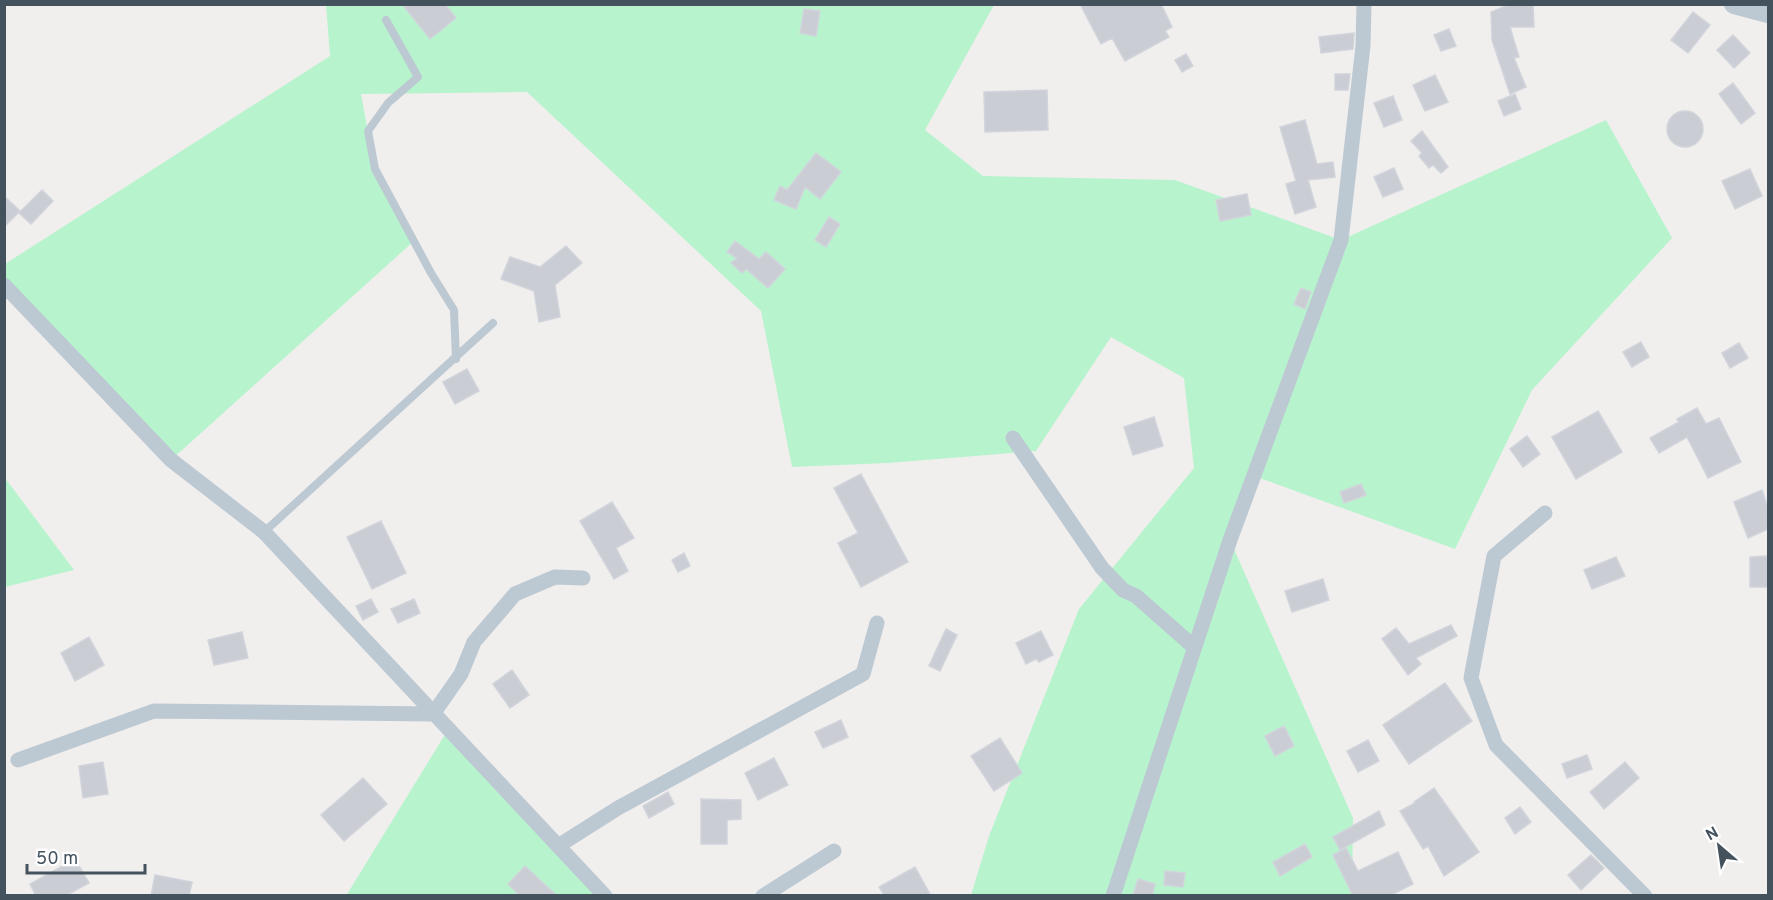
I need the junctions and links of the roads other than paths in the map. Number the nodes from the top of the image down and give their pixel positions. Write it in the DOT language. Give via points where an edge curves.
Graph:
graph roads {
  1 [pos="1364,4"];
  2 [pos="1734,4"];
  3 [pos="1768,13"];
  4 [pos="386,20"];
  5 [pos="4,285"];
  6 [pos="493,323"];
  7 [pos="456,358"];
  8 [pos="1013,438"];
  9 [pos="1545,513"];
  10 [pos="264,532"];
  11 [pos="583,578"];
  12 [pos="877,623"];
  13 [pos="1194,647"];
  14 [pos="433,714"];
  15 [pos="18,760"];
  16 [pos="558,846"];
  17 [pos="834,852"];
  18 [pos="605,896"];
  19 [pos="763,896"];
  20 [pos="1113,896"];
  21 [pos="1645,896"];
  1 -- 13 [label="street" via="1363,46 1341,240"];
  2 -- 3 [label="street"];
  4 -- 7 [label="lane" via="418,77 388,103 368,131 375,169 454,310"];
  5 -- 10 [label="street" via="171,460"];
  6 -- 7 [label="lane"];
  7 -- 10 [label="lane"];
  8 -- 13 [label="street" via="1102,568"];
  9 -- 21 [label="street" via="1494,556 1471,678 1496,745"];
  10 -- 14 [label="street"];
  11 -- 14 [label="street" via="555,578 515,594 474,642 461,674"];
  12 -- 16 [label="street" via="863,674 618,808"];
  13 -- 20 [label="street"];
  14 -- 15 [label="street" via="154,711"];
  14 -- 16 [label="street"];
  16 -- 18 [label="street"];
  17 -- 19 [label="street"];
}
